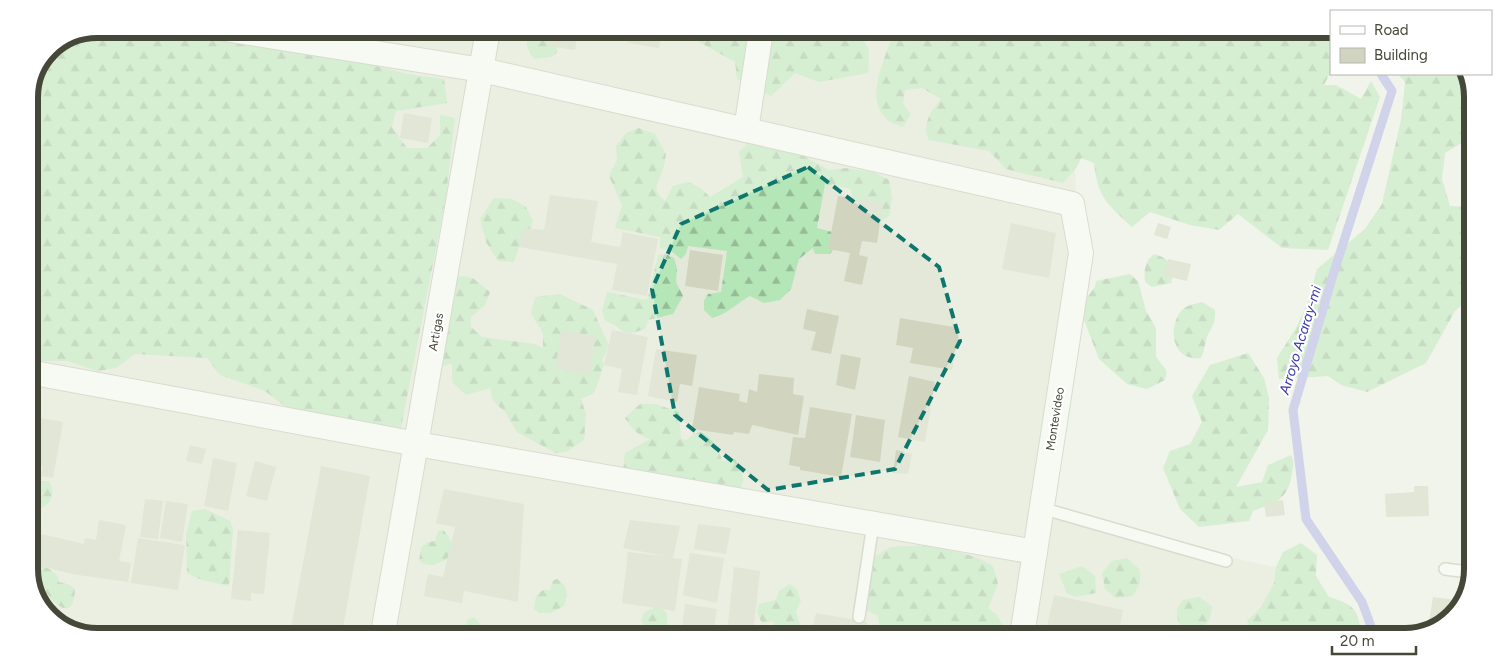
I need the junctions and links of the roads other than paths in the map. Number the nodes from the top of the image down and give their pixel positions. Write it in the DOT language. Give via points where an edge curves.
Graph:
graph roads {
  1 [pos="281,38"];
  2 [pos="487,38"];
  3 [pos="760,38"];
  4 [pos="482,70"];
  5 [pos="746,130"];
  6 [pos="38,374"];
  7 [pos="417,444"];
  8 [pos="1041,508"];
  9 [pos="874,524"];
  10 [pos="1035,552"];
  11 [pos="1226,561"];
  12 [pos="1445,569"];
  13 [pos="1464,571"];
  14 [pos="860,617"];
  15 [pos="384,628"];
  16 [pos="1023,628"];
  1 -- 4 [label="street"];
  2 -- 4 [label="street, Artigas"];
  3 -- 5 [label="street"];
  4 -- 5 [label="street"];
  4 -- 7 [label="street, Artigas"];
  5 -- 8 [label="street, Montevideo" via="1072,204 1081,253"];
  6 -- 7 [label="street"];
  7 -- 9 [label="street"];
  7 -- 15 [label="street, Artigas"];
  8 -- 10 [label="street, Montevideo"];
  8 -- 11 [label="lane"];
  9 -- 10 [label="street"];
  9 -- 14 [label="lane"];
  10 -- 16 [label="street, Montevideo"];
  12 -- 13 [label="lane"];
}
